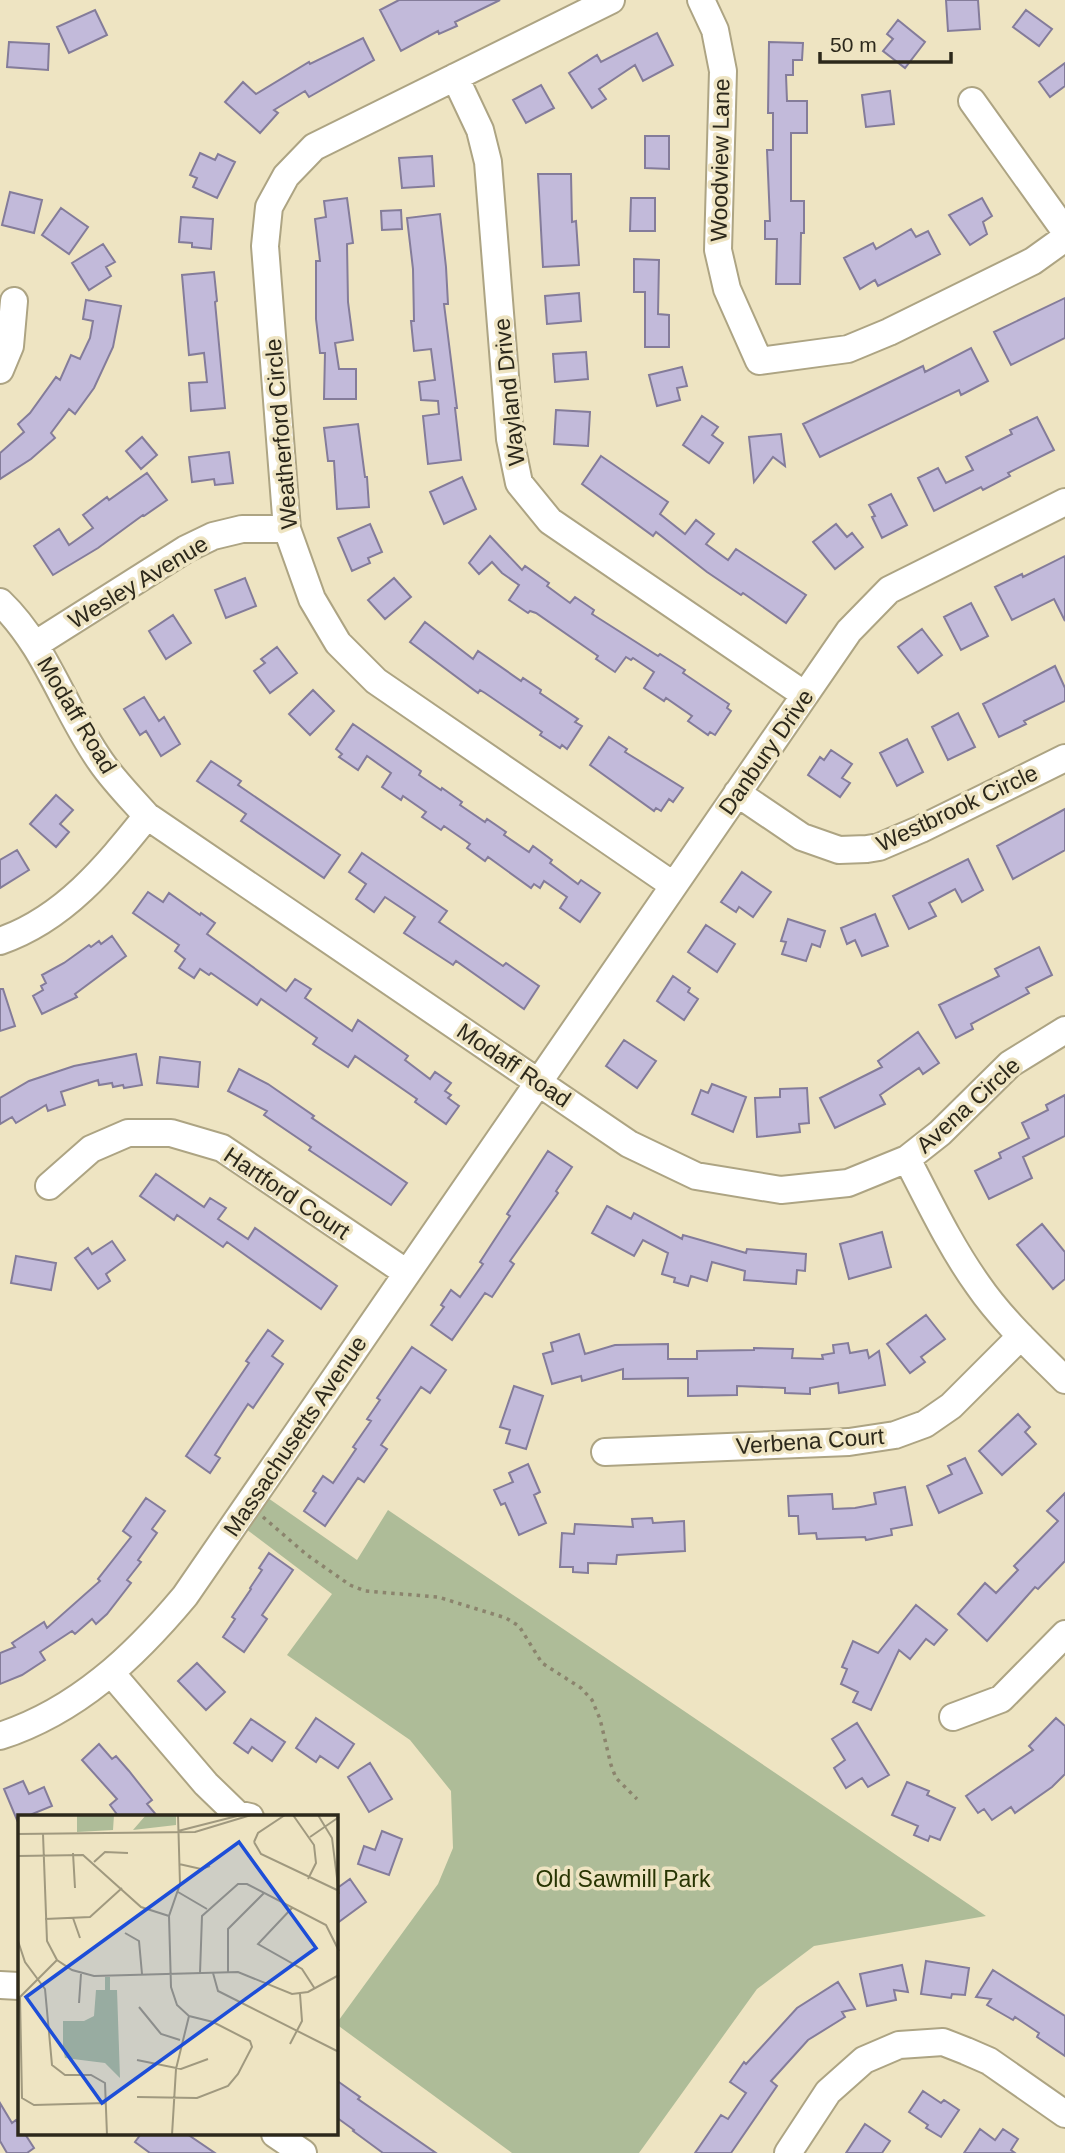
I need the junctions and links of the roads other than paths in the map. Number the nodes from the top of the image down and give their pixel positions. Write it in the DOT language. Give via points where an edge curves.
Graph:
graph roads {
  1 [pos="611,0"];
  2 [pos="701,0"];
  3 [pos="455,77"];
  4 [pos="972,101"];
  5 [pos="1065,231"];
  6 [pos="1065,238"];
  7 [pos="14,301"];
  8 [pos="0,370"];
  9 [pos="1065,502"];
  10 [pos="287,529"];
  11 [pos="0,602"];
  12 [pos="36,645"];
  13 [pos="805,695"];
  14 [pos="1065,758"];
  15 [pos="737,793"];
  16 [pos="147,816"];
  17 [pos="673,885"];
  18 [pos="0,941"];
  19 [pos="1065,1030"];
  20 [pos="538,1081"];
  21 [pos="907,1159"];
  22 [pos="49,1186"];
  23 [pos="407,1273"];
  24 [pos="1021,1336"];
  25 [pos="1065,1380"];
  26 [pos="605,1452"];
  27 [pos="1065,1633"];
  28 [pos="112,1674"];
  29 [pos="953,1717"];
  30 [pos="0,1737"];
  31 [pos="241,1815"];
  32 [pos="0,1985"];
  33 [pos="18,1986"];
  34 [pos="1065,2114"];
  35 [pos="278,2136"];
  36 [pos="303,2153"];
  37 [pos="788,2153"];
  1 -- 3 [label="street, Weatherford Circle"];
  2 -- 6 [label="street, Woodview Lane" via="715,30 723,71 718,250 727,289 759,361 859,345 1033,261"];
  3 -- 10 [label="street, Weatherford Circle" via="314,147 286,176 269,207 265,246"];
  3 -- 13 [label="street, Wayland Drive" via="480,130 488,162 510,439 519,483 550,521"];
  4 -- 5 [label="street"];
  7 -- 8 [label="street" via="10,346"];
  9 -- 13 [label="street, Danbury Drive" via="889,590 849,631"];
  10 -- 12 [label="street, Wesley Avenue" via="242,528 214,536 186,549"];
  10 -- 17 [label="street, Weatherford Circle" via="312,599 338,643 376,681"];
  11 -- 12 [label="street, Modaff Road"];
  12 -- 16 [label="street, Modaff Road" via="101,762"];
  13 -- 15 [label="street, Danbury Drive"];
  14 -- 15 [label="street, Westbrook Circle" via="921,829 867,849 839,850 802,837"];
  15 -- 17 [label="street, Danbury Drive"];
  16 -- 18 [label="street" via="108,866 69,902 21,934"];
  16 -- 20 [label="street, Modaff Road"];
  17 -- 20 [label="street, Danbury Drive"];
  19 -- 21 [label="street, Avena Circle" via="1010,1064"];
  20 -- 21 [label="street, Modaff Road" via="629,1144 696,1176 781,1190 848,1183"];
  20 -- 23 [label="street, Massachusetts Avenue"];
  21 -- 24 [label="street" via="978,1286"];
  22 -- 23 [label="street, Hartford Court" via="92,1149 128,1133 171,1133 222,1148"];
  23 -- 28 [label="street, Massachusetts Avenue" via="185,1596"];
  24 -- 25 [label="street"];
  24 -- 26 [label="street, Verbena Court" via="951,1406 925,1424 895,1435 849,1442"];
  27 -- 29 [label="street" via="1001,1699"];
  28 -- 30 [label="street, Massachusetts Avenue" via="63,1707"];
  28 -- 31 [label="street" via="206,1784"];
  32 -- 33 [label="street"];
  34 -- 37 [label="street" via="966,2050 943,2042 899,2045 864,2060 828,2092"];
  35 -- 36 [label="street"];
}
